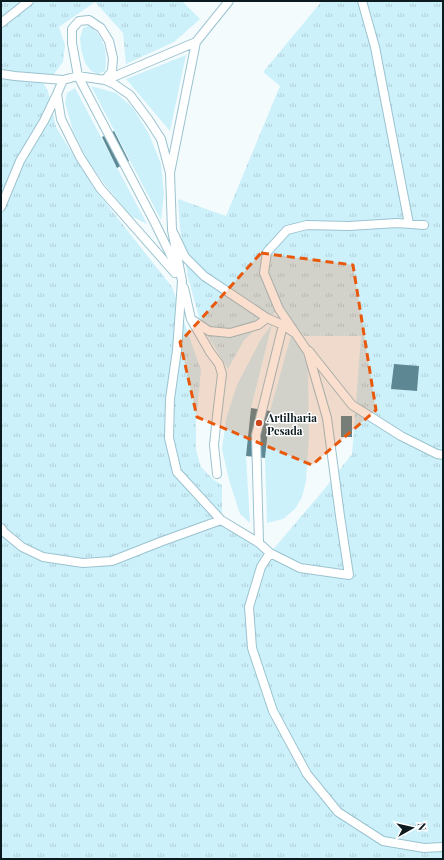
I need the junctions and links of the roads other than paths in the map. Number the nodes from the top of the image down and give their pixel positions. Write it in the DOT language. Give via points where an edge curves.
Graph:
graph roads {
  1 [pos="29,1"];
  2 [pos="229,1"];
  3 [pos="362,1"];
  4 [pos="1,22"];
  5 [pos="196,42"];
  6 [pos="1,74"];
  7 [pos="78,76"];
  8 [pos="63,80"];
  9 [pos="105,80"];
  10 [pos="57,94"];
  11 [pos="170,173"];
  12 [pos="1,207"];
  13 [pos="409,224"];
  14 [pos="424,225"];
  15 [pos="172,230"];
  16 [pos="182,281"];
  17 [pos="267,318"];
  18 [pos="191,319"];
  19 [pos="283,325"];
  20 [pos="295,333"];
  21 [pos="443,455"];
  22 [pos="217,474"];
  23 [pos="222,520"];
  24 [pos="1,528"];
  25 [pos="259,543"];
  26 [pos="270,553"];
  27 [pos="443,847"];
  1 -- 4 [label="lane"];
  2 -- 5 [label="lane"];
  3 -- 13 [label="lane" via="375,47"];
  5 -- 9 [label="lane"];
  5 -- 11 [label="lane"];
  6 -- 8 [label="lane"];
  7 -- 8 [label="lane"];
  7 -- 9 [label="lane"];
  7 -- 9 [label="lane" via="72,29 79,21 89,20 101,28 113,58 112,71"];
  7 -- 16 [label="lane" via="155,223"];
  8 -- 10 [label="lane"];
  9 -- 11 [label="lane" via="130,95 162,139"];
  10 -- 12 [label="lane" via="20,161"];
  10 -- 16 [label="lane" via="61,119 80,157 100,188"];
  11 -- 15 [label="lane"];
  13 -- 14 [label="lane"];
  13 -- 20 [label="lane" via="307,225 287,230 266,252 264,273 279,309"];
  15 -- 16 [label="lane"];
  15 -- 17 [label="lane" via="185,257 204,276"];
  16 -- 18 [label="lane"];
  16 -- 23 [label="lane" via="177,350 170,399 169,438 177,472"];
  17 -- 18 [label="lane" via="258,325 230,333 209,331"];
  17 -- 19 [label="lane"];
  18 -- 22 [label="lane" via="219,364 222,374 214,445"];
  19 -- 20 [label="lane"];
  19 -- 25 [label="lane" via="256,435"];
  20 -- 21 [label="lane" via="352,405 401,436"];
  20 -- 26 [label="lane" via="308,352 327,418 349,575 300,568"];
  23 -- 24 [label="lane" via="112,561 83,563 43,557 22,547"];
  23 -- 25 [label="lane"];
  25 -- 26 [label="lane"];
  26 -- 27 [label="lane" via="261,567 249,607 252,648 273,711 307,774 338,812 383,841 424,848"];
}
